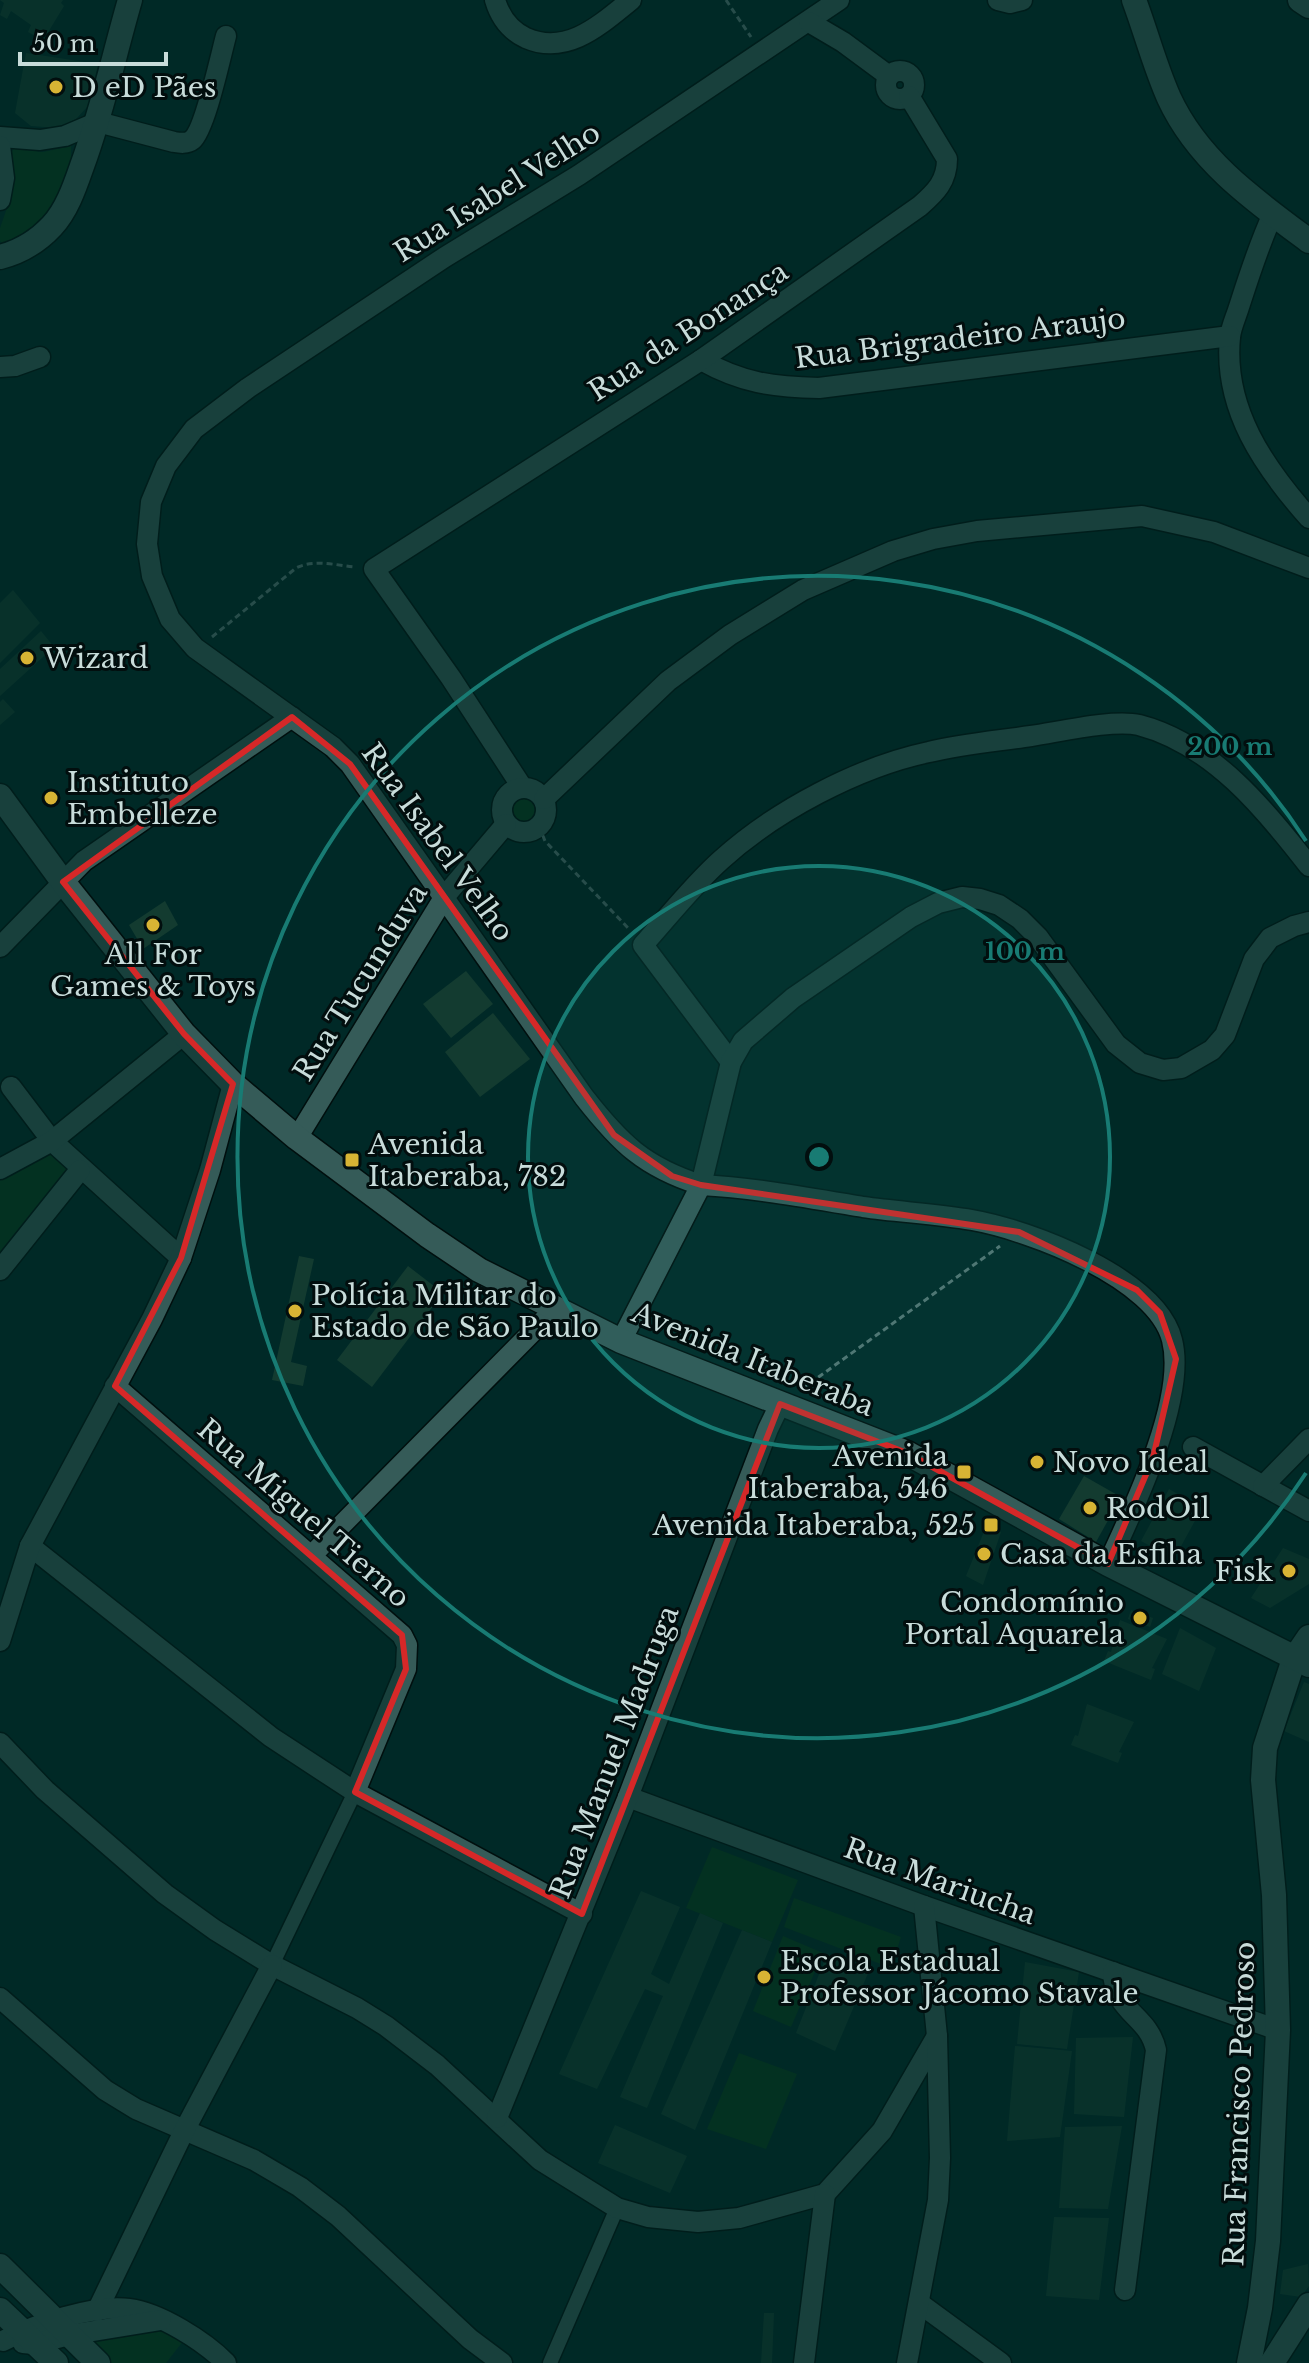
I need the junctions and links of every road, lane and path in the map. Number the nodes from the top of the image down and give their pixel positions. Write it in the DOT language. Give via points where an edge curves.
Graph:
graph roads {
  1 [pos="130,0"];
  2 [pos="495,0"];
  3 [pos="631,0"];
  4 [pos="726,0"];
  5 [pos="839,0"];
  6 [pos="998,0"];
  7 [pos="1022,0"];
  8 [pos="1134,0"];
  9 [pos="1300,0"];
  10 [pos="1309,6"];
  11 [pos="809,22"];
  12 [pos="226,36"];
  13 [pos="763,53"];
  14 [pos="98,122"];
  15 [pos="0,137"];
  16 [pos="0,146"];
  17 [pos="0,200"];
  18 [pos="1273,214"];
  19 [pos="1309,241"];
  20 [pos="0,257"];
  21 [pos="1230,336"];
  22 [pos="40,357"];
  23 [pos="701,360"];
  24 [pos="0,367"];
  25 [pos="1309,518"];
  26 [pos="1309,568"];
  27 [pos="374,569"];
  28 [pos="195,648"];
  29 [pos="292,717"];
  30 [pos="522,787"];
  31 [pos="0,796"];
  32 [pos="544,799"];
  33 [pos="506,824"];
  34 [pos="539,826"];
  35 [pos="1309,866"];
  36 [pos="63,882"];
  37 [pos="445,896"];
  38 [pos="1309,922"];
  39 [pos="643,945"];
  40 [pos="0,947"];
  41 [pos="184,1034"];
  42 [pos="731,1062"];
  43 [pos="233,1084"];
  44 [pos="11,1087"];
  45 [pos="297,1138"];
  46 [pos="52,1141"];
  47 [pos="0,1169"];
  48 [pos="80,1170"];
  49 [pos="701,1185"];
  50 [pos="1019,1232"];
  51 [pos="181,1258"];
  52 [pos="0,1270"];
  53 [pos="555,1309"];
  54 [pos="621,1341"];
  55 [pos="115,1386"];
  56 [pos="780,1404"];
  57 [pos="1309,1439"];
  58 [pos="1193,1447"];
  59 [pos="1263,1486"];
  60 [pos="1309,1511"];
  61 [pos="30,1546"];
  62 [pos="312,1555"];
  63 [pos="1108,1564"];
  64 [pos="1309,1637"];
  65 [pos="0,1641"];
  66 [pos="1302,1662"];
  67 [pos="0,1743"];
  68 [pos="355,1792"];
  69 [pos="628,1797"];
  70 [pos="924,1906"];
  71 [pos="582,1914"];
  72 [pos="272,1965"];
  73 [pos="1113,1972"];
  74 [pos="0,1998"];
  75 [pos="1278,2030"];
  76 [pos="937,2036"];
  77 [pos="497,2118"];
  78 [pos="184,2131"];
  79 [pos="825,2194"];
  80 [pos="617,2208"];
  81 [pos="0,2266"];
  82 [pos="1125,2290"];
  83 [pos="919,2303"];
  84 [pos="1309,2305"];
  85 [pos="1260,2308"];
  86 [pos="0,2310"];
  87 [pos="97,2311"];
  88 [pos="161,2320"];
  89 [pos="61,2328"];
  90 [pos="1292,2331"];
  91 [pos="15,2340"];
  92 [pos="56,2363"];
  93 [pos="98,2363"];
  94 [pos="226,2363"];
  95 [pos="502,2363"];
  96 [pos="550,2363"];
  97 [pos="804,2363"];
  98 [pos="907,2363"];
  99 [pos="1001,2363"];
  100 [pos="1249,2363"];
  101 [pos="1272,2363"];
  1 -- 14 [label="main road"];
  2 -- 3 [label="street" via="515,32 551,45 577,39"];
  4 -- 13 [label="path"];
  5 -- 11 [label="street, Rua Isabel Velho"];
  6 -- 7 [label="street"];
  8 -- 18 [label="main road" via="1169,97 1190,135 1218,169"];
  9 -- 10 [label="main road"];
  11 -- 13 [label="street, Rua Isabel Velho"];
  11 -- 23 [label="street, Rua da Bonança" via="889,76 889,96 909,96 947,159 947,171 935,192 884,232"];
  12 -- 14 [label="street" via="201,126 192,140 174,142"];
  13 -- 28 [label="street, Rua Isabel Velho" via="445,257 194,429 166,466 151,502 147,544 152,576 170,619"];
  14 -- 15 [label="street" via="52,138"];
  14 -- 20 [label="main road" via="72,193 54,224 16,253"];
  16 -- 17 [label="street"];
  18 -- 19 [label="main road"];
  18 -- 21 [label="street"];
  21 -- 23 [label="street, Rua Brigradeiro Araujo" via="819,388 742,380"];
  21 -- 25 [label="street" via="1240,415 1258,454"];
  22 -- 24 [label="street"];
  23 -- 27 [label="street, Rua da Bonança"];
  26 -- 32 [label="street" via="1214,532 1142,516 977,531 906,547 803,590 730,635 668,681"];
  27 -- 28 [label="path" via="304,564"];
  27 -- 30 [label="street"];
  28 -- 29 [label="street, Rua Isabel Velho"];
  29 -- 36 [label="street" via="84,861"];
  29 -- 37 [label="street, Rua Isabel Velho" via="350,764"];
  30 -- 32 [label="street"];
  30 -- 33 [label="street" via="503,802"];
  31 -- 36 [label="main road, Avenida Itaberaba"];
  32 -- 34 [label="street" via="546,813"];
  33 -- 34 [label="street" via="519,832"];
  33 -- 37 [label="street, Rua Tucunduva"];
  34 -- 39 [label="path" via="545,841"];
  35 -- 39 [label="street" via="1237,783 1197,752 1136,724 1102,725 929,752 830,786 723,857"];
  36 -- 40 [label="street"];
  36 -- 41 [label="main road, Avenida Itaberaba"];
  37 -- 45 [label="street, Rua Tucunduva"];
  37 -- 49 [label="street, Rua Isabel Velho" via="614,1135 672,1176"];
  38 -- 42 [label="street" via="1270,938 1249,969 1225,1035 1212,1050 1181,1068 1163,1070 1140,1063 1116,1044 1059,963 1020,919 999,905 962,897 911,917 793,998 743,1041"];
  39 -- 42 [label="street"];
  41 -- 43 [label="main road, Avenida Itaberaba"];
  41 -- 46 [label="street"];
  42 -- 49 [label="street"];
  43 -- 45 [label="main road, Avenida Itaberaba"];
  43 -- 51 [label="street"];
  44 -- 46 [label="street"];
  45 -- 53 [label="main road, Avenida Itaberaba" via="479,1270"];
  46 -- 47 [label="street"];
  46 -- 48 [label="street"];
  48 -- 51 [label="street"];
  48 -- 52 [label="street"];
  49 -- 50 [label="street, Rua Isabel Velho" via="974,1220"];
  49 -- 54 [label="street"];
  50 -- 56 [label="path"];
  50 -- 63 [label="street, Rua Isabel Velho" via="1104,1268 1137,1290 1160,1313 1172,1337 1176,1359 1164,1424"];
  51 -- 55 [label="street"];
  53 -- 54 [label="main road, Avenida Itaberaba"];
  53 -- 62 [label="street"];
  54 -- 56 [label="main road, Avenida Itaberaba"];
  55 -- 61 [label="street"];
  55 -- 62 [label="street, Rua Miguel Tierno"];
  56 -- 63 [label="main road, Avenida Itaberaba" via="907,1453"];
  56 -- 69 [label="street, Rua Manuel Madruga"];
  57 -- 59 [label="street"];
  58 -- 59 [label="street"];
  59 -- 60 [label="street"];
  61 -- 65 [label="street"];
  61 -- 68 [label="street" via="271,1737"];
  62 -- 68 [label="street, Rua Miguel Tierno" via="407,1645 406,1669"];
  63 -- 66 [label="main road, Avenida Itaberaba"];
  64 -- 66 [label="main road, Rua Francisco Pedroso"];
  66 -- 75 [label="main road, Rua Francisco Pedroso" via="1265,1748"];
  67 -- 72 [label="street" via="45,1790 154,1885"];
  68 -- 71 [label="street"];
  68 -- 72 [label="street"];
  69 -- 70 [label="street, Rua Mariucha"];
  69 -- 71 [label="street, Rua Manuel Madruga"];
  70 -- 73 [label="street, Rua Mariucha"];
  70 -- 76 [label="street"];
  71 -- 77 [label="street, Rua Manuel Madruga"];
  72 -- 77 [label="street" via="386,2026"];
  72 -- 78 [label="street"];
  73 -- 75 [label="street, Rua Mariucha"];
  73 -- 82 [label="street" via="1120,2003 1153,2036 1156,2050"];
  74 -- 78 [label="street" via="105,2090"];
  75 -- 85 [label="main road, Rua Francisco Pedroso"];
  76 -- 79 [label="street" via="882,2131"];
  76 -- 83 [label="street" via="938,2200"];
  77 -- 80 [label="street" via="540,2160"];
  78 -- 87 [label="street"];
  78 -- 95 [label="street" via="254,2160 300,2187"];
  79 -- 80 [label="street" via="739,2218 698,2222"];
  79 -- 97 [label="street"];
  80 -- 96 [label="street"];
  81 -- 89 [label="main road"];
  83 -- 98 [label="street"];
  83 -- 99 [label="street"];
  84 -- 90 [label="main road"];
  85 -- 90 [label="main road" via="1271,2322"];
  85 -- 100 [label="main road, Rua Francisco Pedroso"];
  86 -- 91 [label="main road"];
  87 -- 88 [label="street" via="129,2309"];
  87 -- 89 [label="street"];
  88 -- 89 [label="street"];
  88 -- 94 [label="street"];
  89 -- 91 [label="street"];
  89 -- 93 [label="main road"];
  90 -- 101 [label="main road"];
  91 -- 92 [label="main road"];
}
